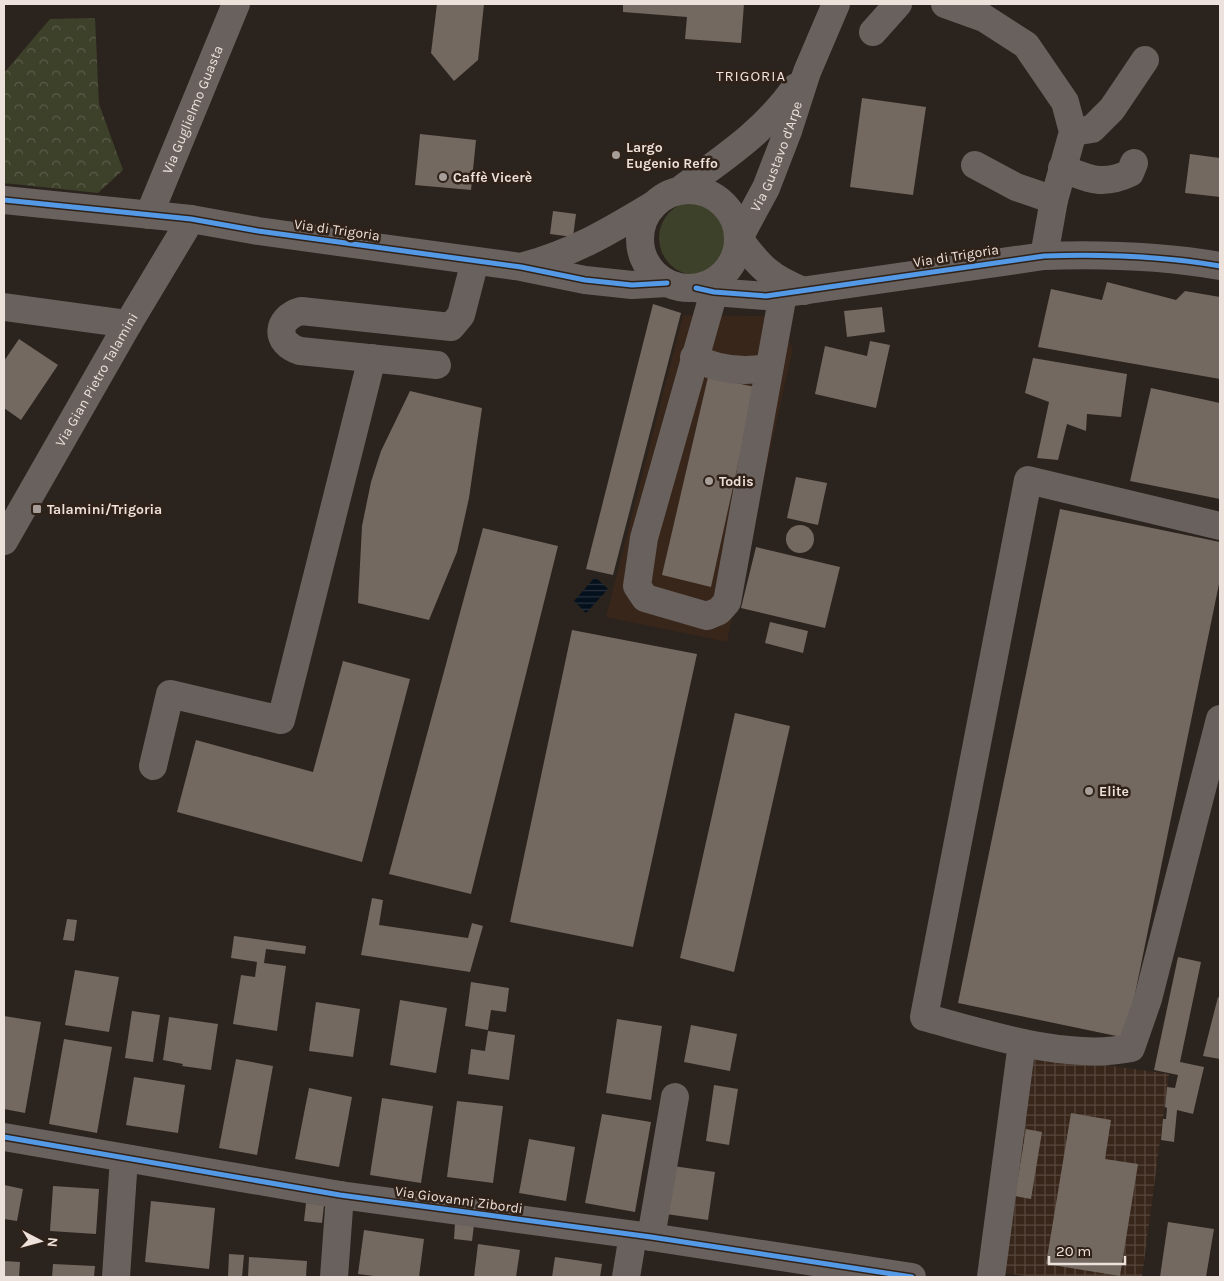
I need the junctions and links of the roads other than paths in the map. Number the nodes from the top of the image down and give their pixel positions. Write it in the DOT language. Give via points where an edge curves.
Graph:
graph roads {
  1 [pos="236,4"];
  2 [pos="836,4"];
  3 [pos="898,4"];
  4 [pos="945,4"];
  5 [pos="873,32"];
  6 [pos="1145,60"];
  7 [pos="807,72"];
  8 [pos="1072,132"];
  9 [pos="1134,163"];
  10 [pos="975,165"];
  11 [pos="1062,168"];
  12 [pos="680,190"];
  13 [pos="4,200"];
  14 [pos="1054,200"];
  15 [pos="653,205"];
  16 [pos="149,215"];
  17 [pos="191,220"];
  18 [pos="739,238"];
  19 [pos="1044,256"];
  20 [pos="475,261"];
  21 [pos="1220,266"];
  22 [pos="520,267"];
  23 [pos="667,284"];
  24 [pos="705,290"];
  25 [pos="794,293"];
  26 [pos="4,307"];
  27 [pos="128,324"];
  28 [pos="372,358"];
  29 [pos="694,358"];
  30 [pos="437,365"];
  31 [pos="769,368"];
  32 [pos="1220,526"];
  33 [pos="4,541"];
  34 [pos="1220,719"];
  35 [pos="153,766"];
  36 [pos="1022,1043"];
  37 [pos="675,1097"];
  38 [pos="4,1137"];
  39 [pos="124,1158"];
  40 [pos="340,1195"];
  41 [pos="642,1236"];
  42 [pos="809,1270"];
  43 [pos="116,1277"];
  44 [pos="334,1277"];
  45 [pos="626,1277"];
  46 [pos="912,1277"];
  47 [pos="991,1277"];
  1 -- 16 [label="street, Via Guglielmo Guasta"];
  2 -- 7 [label="street, Via Gustavo d'Arpe"];
  3 -- 5 [label="street"];
  4 -- 8 [label="street" via="984,18 1026,45 1065,102"];
  6 -- 8 [label="street" via="1112,109 1092,129"];
  7 -- 12 [label="street, Via Gustavo d'Arpe" via="764,127"];
  7 -- 18 [label="street, Via Gustavo d'Arpe" via="766,188"];
  8 -- 11 [label="street"];
  9 -- 11 [label="street" via="1130,173 1117,180 1091,181"];
  10 -- 14 [label="street" via="1016,187"];
  11 -- 14 [label="street"];
  12 -- 15 [label="street" via="665,195"];
  12 -- 18 [label="street" via="714,195 727,206 736,221"];
  13 -- 16 [label="street, Via di Trigoria"];
  14 -- 19 [label="street"];
  15 -- 22 [label="street, Via di Trigoria" via="589,243"];
  15 -- 23 [label="street" via="644,218 640,248 654,274"];
  16 -- 17 [label="street, Via di Trigoria"];
  17 -- 20 [label="street, Via di Trigoria"];
  17 -- 27 [label="street, Via Gian Pietro Talamini"];
  18 -- 24 [label="street" via="734,259 722,276"];
  18 -- 25 [label="street" via="761,267"];
  19 -- 21 [label="street, Via di Trigoria" via="1134,256"];
  19 -- 25 [label="street, Via di Trigoria"];
  20 -- 22 [label="street, Via di Trigoria"];
  20 -- 28 [label="street" via="461,315 451,326 301,311 287,318 282,327 281,336 291,348"];
  22 -- 23 [label="street, Via di Trigoria" via="585,280"];
  23 -- 24 [label="street"];
  24 -- 25 [label="street, Via di Trigoria" via="758,296"];
  24 -- 29 [label="street"];
  25 -- 31 [label="street"];
  26 -- 27 [label="street"];
  27 -- 33 [label="street, Via Gian Pietro Talamini"];
  28 -- 30 [label="street"];
  28 -- 35 [label="street" via="282,720 170,694"];
  29 -- 31 [label="street" via="708,365 750,371"];
  29 -- 31 [label="street" via="644,538 637,586 645,598 707,616 719,611 727,602"];
  32 -- 36 [label="street" via="1028,480 924,1017"];
  34 -- 36 [label="street" via="1148,999 1132,1048 1108,1053"];
  36 -- 47 [label="street"];
  37 -- 41 [label="street"];
  38 -- 39 [label="street, Via Giovanni Zibordi"];
  39 -- 40 [label="street, Via Giovanni Zibordi"];
  39 -- 43 [label="street"];
  40 -- 41 [label="street, Via Giovanni Zibordi"];
  40 -- 44 [label="street"];
  41 -- 42 [label="street, Via Giovanni Zibordi"];
  41 -- 45 [label="street"];
  42 -- 46 [label="street, Via Giovanni Zibordi"];
}
